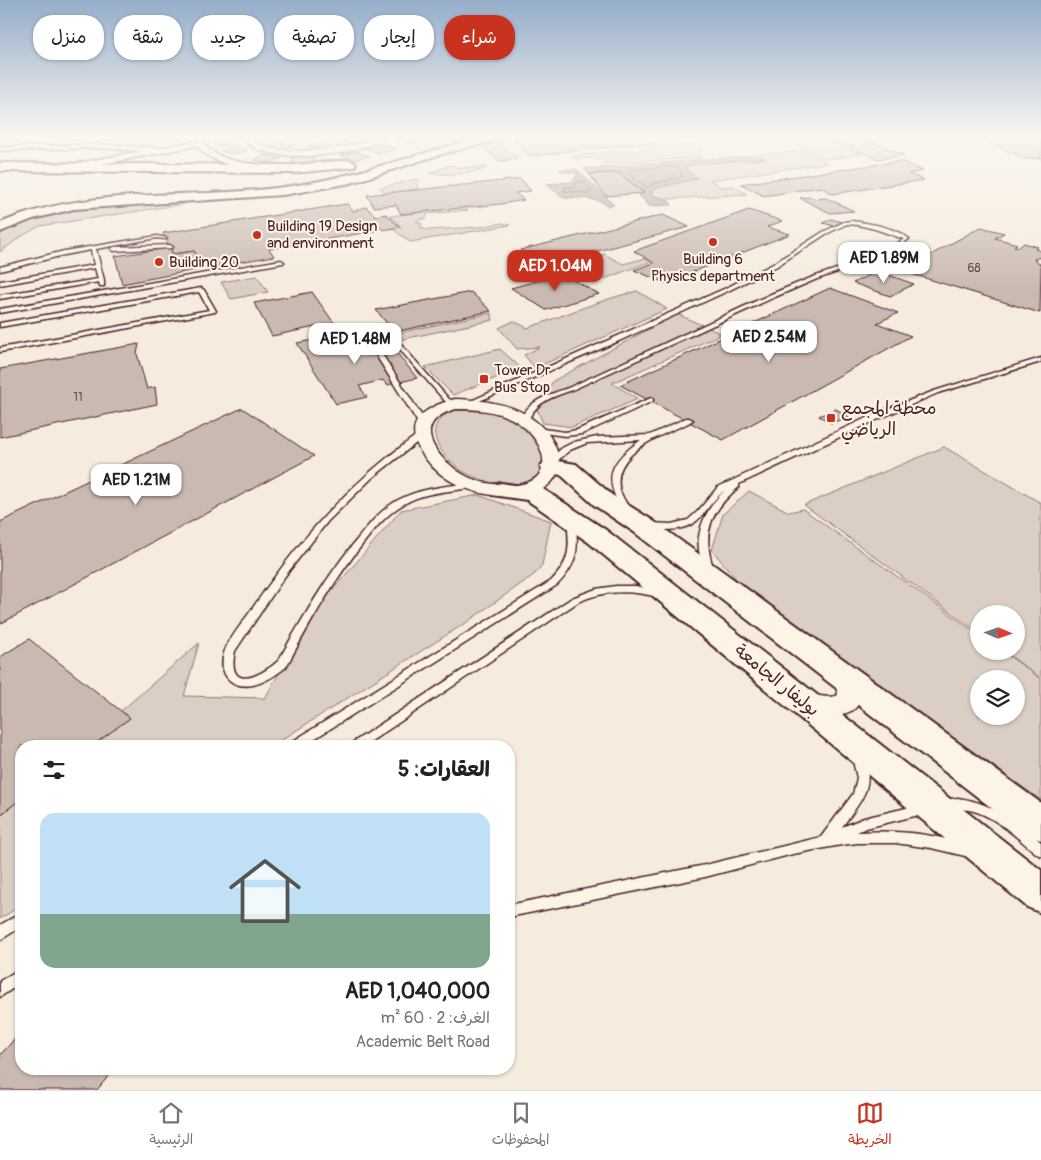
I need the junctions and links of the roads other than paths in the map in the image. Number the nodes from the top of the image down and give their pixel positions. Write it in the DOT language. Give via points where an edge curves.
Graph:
graph roads {
  1 [pos="294,187"];
  2 [pos="314,187"];
  3 [pos="0,226"];
  4 [pos="165,238"];
  5 [pos="141,240"];
  6 [pos="170,247"];
  7 [pos="146,248"];
  8 [pos="96,249"];
  9 [pos="281,262"];
  10 [pos="98,266"];
  11 [pos="0,269"];
  12 [pos="101,280"];
  13 [pos="0,283"];
  14 [pos="104,293"];
  15 [pos="0,297"];
  16 [pos="0,310"];
  17 [pos="0,325"];
  18 [pos="0,350"];
  19 [pos="1041,360"];
  20 [pos="651,400"];
  21 [pos="462,404"];
  22 [pos="689,420"];
  23 [pos="530,425"];
  24 [pos="422,430"];
  25 [pos="654,436"];
  26 [pos="552,464"];
  27 [pos="746,478"];
  28 [pos="492,489"];
  29 [pos="571,518"];
  30 [pos="643,526"];
  31 [pos="731,592"];
  32 [pos="678,599"];
  33 [pos="838,670"];
  34 [pos="800,699"];
  35 [pos="304,740"];
  36 [pos="365,740"];
  37 [pos="854,742"];
  38 [pos="933,807"];
  39 [pos="1041,824"];
  40 [pos="824,841"];
  41 [pos="1041,850"];
  42 [pos="999,860"];
  43 [pos="1041,894"];
  44 [pos="515,910"];
  45 [pos="15,923"];
  46 [pos="0,933"];
  47 [pos="15,979"];
  48 [pos="0,990"];
  1 -- 3 [label="street" via="89,201 39,210"];
  2 -- 3 [label="street" via="74,206"];
  4 -- 5 [label="lane"];
  5 -- 7 [label="lane" via="149,242"];
  5 -- 8 [label="lane"];
  6 -- 7 [label="lane"];
  7 -- 8 [label="lane"];
  8 -- 10 [label="lane"];
  8 -- 11 [label="lane" via="64,253"];
  9 -- 14 [label="lane"];
  10 -- 12 [label="lane"];
  10 -- 13 [label="lane"];
  12 -- 14 [label="lane"];
  12 -- 15 [label="lane"];
  14 -- 16 [label="lane"];
  17 -- 18 [label="lane" via="201,290 213,311"];
  19 -- 27 [label="lane" via="936,392"];
  20 -- 23 [label="lane" via="579,432 565,434"];
  21 -- 23 [label="street" via="499,409"];
  21 -- 23 [label="lane" via="608,344 767,270 814,238 848,222 907,239 866,260 802,282 538,402 527,412"];
  21 -- 24 [label="street" via="433,412"];
  21 -- 24 [label="lane" via="447,400 396,342 374,347"];
  22 -- 25 [label="lane"];
  23 -- 26 [label="street" via="548,447"];
  24 -- 28 [label="street" via="428,452 443,468 463,481"];
  24 -- 28 [label="lane" via="341,502 308,539 230,650 226,661 230,676 250,682 275,672 347,557 392,507 427,492 469,485"];
  25 -- 26 [label="lane" via="582,443 566,449"];
  25 -- 30 [label="lane" via="621,458 614,476 618,499"];
  26 -- 28 [label="street" via="550,476 544,483 527,489"];
  26 -- 30 [label="street" via="568,469 603,500"];
  27 -- 30 [label="lane" via="721,489 710,498 700,515 682,526"];
  27 -- 31 [label="lane" via="720,500 701,538 709,568"];
  28 -- 29 [label="street, بوليفار الجامعة" via="534,494"];
  29 -- 32 [label="street, بوليفار الجامعة"];
  29 -- 35 [label="lane" via="573,554 564,574 554,583"];
  30 -- 31 [label="street"];
  31 -- 33 [label="street"];
  32 -- 34 [label="street, بوليفار الجامعة"];
  32 -- 36 [label="lane" via="629,588 589,593"];
  33 -- 34 [label="street" via="849,691 848,699 841,706 820,707"];
  33 -- 39 [label="street"];
  34 -- 37 [label="street, بوليفار الجامعة"];
  37 -- 38 [label="street, بوليفار الجامعة"];
  37 -- 40 [label="lane" via="863,778 858,796"];
  38 -- 40 [label="lane" via="864,823"];
  38 -- 41 [label="lane" via="968,803 985,808"];
  38 -- 42 [label="street, بوليفار الجامعة"];
  40 -- 42 [label="lane" via="876,837 912,840 948,845"];
  40 -- 44 [label="lane" via="601,894"];
  42 -- 43 [label="street, بوليفار الجامعة"];
  45 -- 46 [label="lane"];
  47 -- 48 [label="lane"];
}
